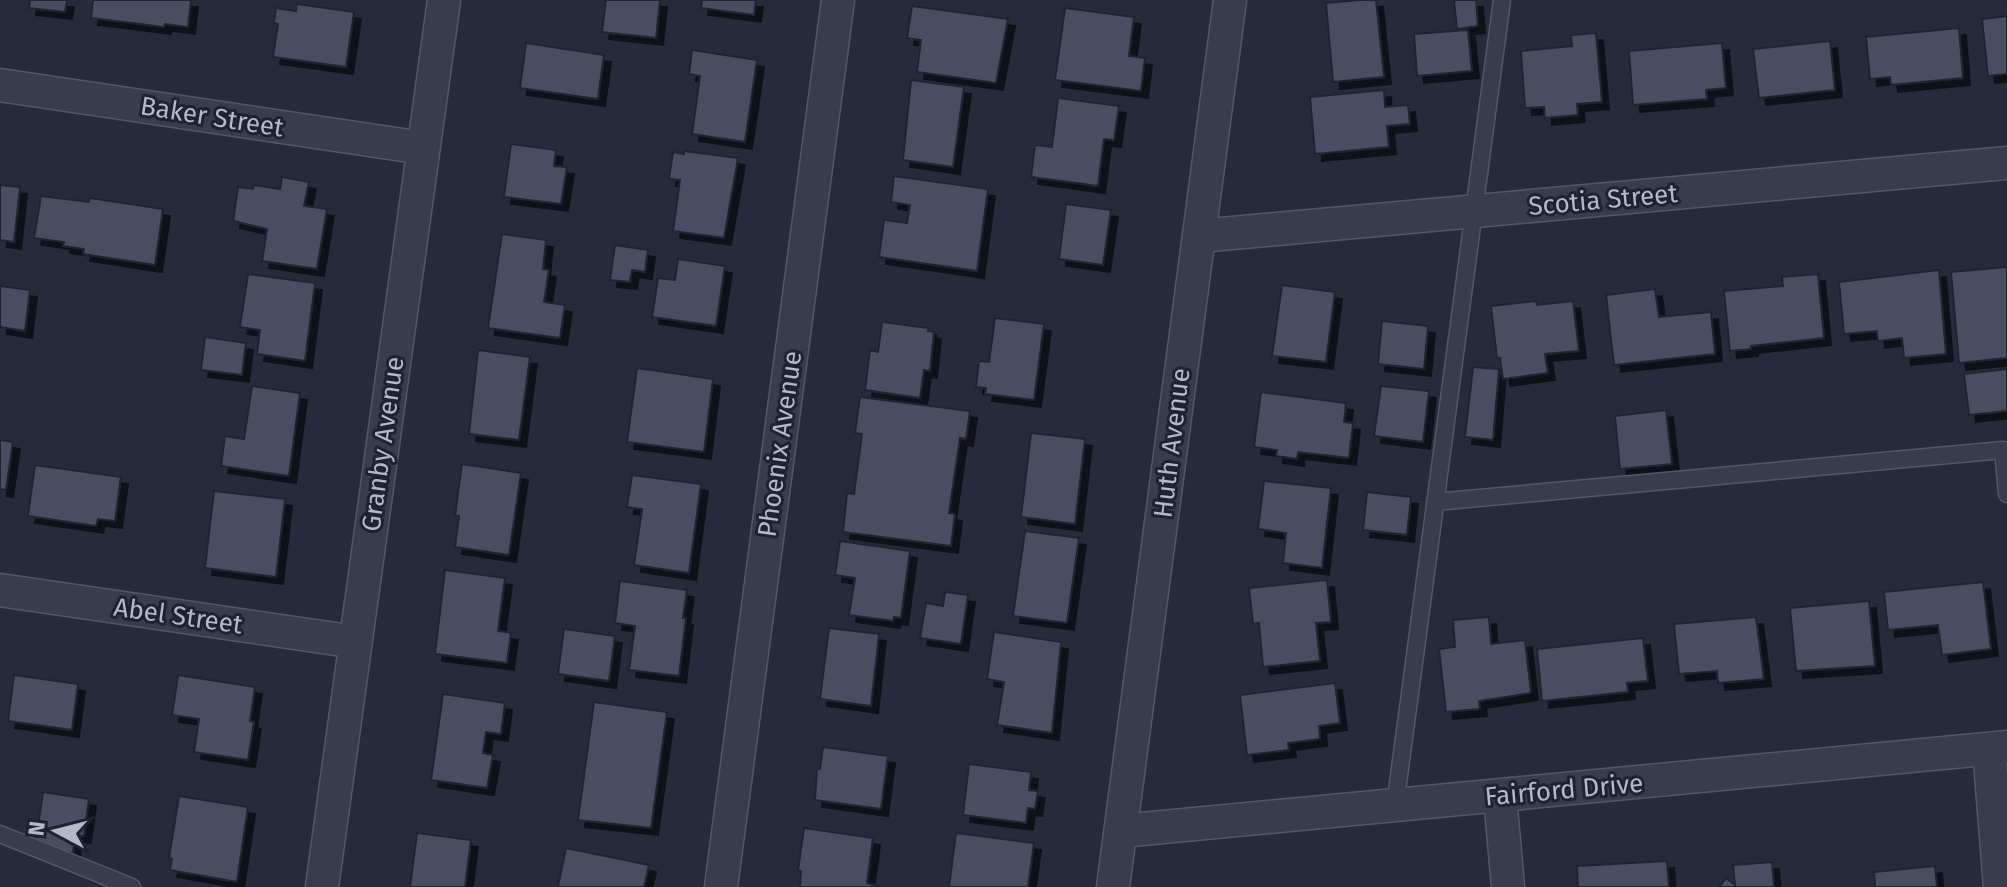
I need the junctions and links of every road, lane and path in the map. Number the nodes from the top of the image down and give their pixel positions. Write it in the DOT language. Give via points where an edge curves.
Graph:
graph roads {
  1 [pos="444,0"];
  2 [pos="838,0"];
  3 [pos="1230,0"];
  4 [pos="1502,0"];
  5 [pos="0,85"];
  6 [pos="423,148"];
  7 [pos="2007,163"];
  8 [pos="1474,211"];
  9 [pos="1199,236"];
  10 [pos="2007,494"];
  11 [pos="1435,502"];
  12 [pos="0,590"];
  13 [pos="356,642"];
  14 [pos="1998,748"];
  15 [pos="1500,796"];
  16 [pos="1395,806"];
  17 [pos="1121,831"];
  18 [pos="0,834"];
  19 [pos="132,887"];
  20 [pos="322,887"];
  21 [pos="721,887"];
  22 [pos="1113,887"];
  23 [pos="1508,887"];
  24 [pos="2000,887"];
  1 -- 6 [label="street, Granby Avenue"];
  2 -- 21 [label="street, Phoenix Avenue"];
  3 -- 9 [label="street, Huth Avenue"];
  4 -- 8 [label="lane"];
  5 -- 6 [label="street, Baker Street"];
  6 -- 13 [label="street, Granby Avenue"];
  7 -- 8 [label="street, Scotia Street"];
  8 -- 9 [label="street, Scotia Street"];
  8 -- 11 [label="lane"];
  9 -- 17 [label="street, Huth Avenue"];
  10 -- 11 [label="lane" via="2003,450"];
  11 -- 16 [label="lane"];
  12 -- 13 [label="street, Abel Street"];
  13 -- 20 [label="street, Granby Avenue"];
  14 -- 15 [label="street, Fairford Drive"];
  14 -- 24 [label="street"];
  15 -- 16 [label="street, Fairford Drive"];
  15 -- 23 [label="street"];
  16 -- 17 [label="street, Fairford Drive"];
  17 -- 22 [label="street, Huth Avenue"];
  18 -- 19 [label="lane"];
}
